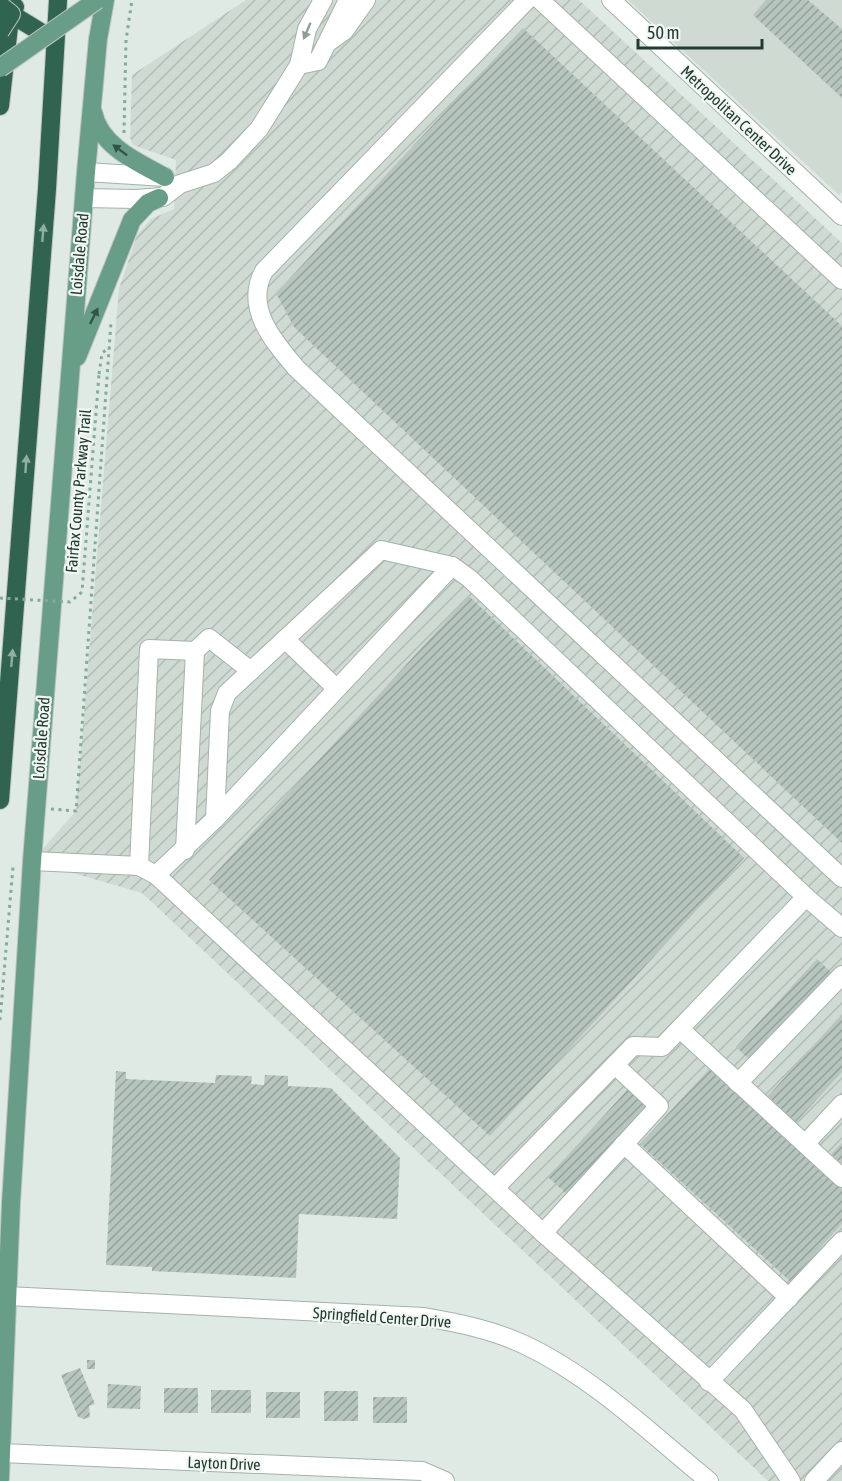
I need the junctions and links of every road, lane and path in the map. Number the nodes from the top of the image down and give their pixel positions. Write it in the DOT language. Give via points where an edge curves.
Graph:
graph roads {
  1 [pos="58,0"];
  2 [pos="97,0"];
  3 [pos="105,0"];
  4 [pos="132,0"];
  5 [pos="323,0"];
  6 [pos="348,0"];
  7 [pos="366,0"];
  8 [pos="527,0"];
  9 [pos="540,0"];
  10 [pos="611,0"];
  11 [pos="7,3"];
  12 [pos="0,31"];
  13 [pos="48,36"];
  14 [pos="330,41"];
  15 [pos="299,65"];
  16 [pos="0,68"];
  17 [pos="0,106"];
  18 [pos="92,108"];
  19 [pos="124,141"];
  20 [pos="86,172"];
  21 [pos="172,181"];
  22 [pos="84,198"];
  23 [pos="159,198"];
  24 [pos="842,216"];
  25 [pos="842,280"];
  26 [pos="68,391"];
  27 [pos="452,566"];
  28 [pos="0,598"];
  29 [pos="285,639"];
  30 [pos="195,651"];
  31 [pos="251,671"];
  32 [pos="336,688"];
  33 [pos="0,801"];
  34 [pos="36,808"];
  35 [pos="215,819"];
  36 [pos="185,850"];
  37 [pos="32,861"];
  38 [pos="13,864"];
  39 [pos="139,866"];
  40 [pos="156,875"];
  41 [pos="842,878"];
  42 [pos="806,897"];
  43 [pos="842,928"];
  44 [pos="842,975"];
  45 [pos="0,1020"];
  46 [pos="680,1029"];
  47 [pos="615,1065"];
  48 [pos="738,1083"];
  49 [pos="842,1104"];
  50 [pos="624,1144"];
  51 [pos="805,1144"];
  52 [pos="842,1178"];
  53 [pos="495,1188"];
  54 [pos="543,1233"];
  55 [pos="842,1241"];
  56 [pos="7,1296"];
  57 [pos="789,1298"];
  58 [pos="709,1382"];
  59 [pos="842,1451"];
  60 [pos="1,1453"];
  61 [pos="237,1472"];
  62 [pos="0,1478"];
  63 [pos="445,1481"];
  64 [pos="709,1481"];
  65 [pos="791,1481"];
  66 [pos="814,1481"];
  33 -- 1 [label="highway, one-way"];
  2 -- 13 [label="main road, bridge"];
  3 -- 18 [label="main road, Loisdale Road"];
  4 -- 19 [label="path" via="126,40"];
  5 -- 15 [label="street, one-way" via="307,29"];
  6 -- 14 [label="street" via="334,23"];
  7 -- 14 [label="street" via="344,32"];
  8 -- 41 [label="street" via="264,272 256,286 264,325 296,368"];
  9 -- 25 [label="street"];
  10 -- 24 [label="street, Metropolitan Center Drive"];
  11 -- 12 [label="highway, bridge"];
  11 -- 13 [label="highway"];
  11 -- 17 [label="highway"];
  13 -- 16 [label="main road, bridge"];
  14 -- 15 [label="street" via="318,61"];
  15 -- 21 [label="street" via="244,148 214,173"];
  18 -- 20 [label="main road, Loisdale Road"];
  21 -- 18 [label="main road, one-way" via="134,160 104,136"];
  20 -- 21 [label="street"];
  20 -- 22 [label="main road, Loisdale Road"];
  21 -- 23 [label="street" via="169,195"];
  22 -- 23 [label="street"];
  22 -- 26 [label="main road, Loisdale Road"];
  26 -- 23 [label="main road, one-way" via="78,352 132,220 148,203"];
  26 -- 34 [label="main road, Loisdale Road"];
  27 -- 29 [label="street" via="381,550"];
  27 -- 32 [label="street"];
  27 -- 42 [label="street"];
  28 -- 34 [label="path, Fairfax County Parkway Trail, bridge" via="70,602 82,591 99,374 102,353 110,346 76,811"];
  29 -- 31 [label="street"];
  29 -- 32 [label="street"];
  30 -- 31 [label="street" via="209,638"];
  30 -- 36 [label="street"];
  30 -- 39 [label="street" via="149,650"];
  31 -- 35 [label="street" via="226,693 220,711"];
  32 -- 35 [label="street"];
  34 -- 37 [label="main road, Loisdale Road"];
  35 -- 36 [label="street"];
  36 -- 40 [label="street"];
  37 -- 39 [label="street"];
  37 -- 56 [label="main road, Loisdale Road"];
  38 -- 45 [label="path"];
  39 -- 40 [label="street"];
  40 -- 53 [label="street"];
  42 -- 43 [label="street"];
  42 -- 46 [label="street"];
  44 -- 48 [label="street"];
  46 -- 47 [label="street" via="662,1047 633,1046"];
  46 -- 48 [label="street"];
  47 -- 50 [label="street" via="659,1106"];
  47 -- 53 [label="street"];
  48 -- 51 [label="street"];
  49 -- 51 [label="street"];
  50 -- 54 [label="street"];
  50 -- 57 [label="street"];
  51 -- 52 [label="street"];
  53 -- 54 [label="street"];
  54 -- 58 [label="street"];
  55 -- 57 [label="street"];
  56 -- 60 [label="main road, Loisdale Road"];
  56 -- 64 [label="street, Springfield Center Drive" via="424,1317 489,1330 552,1359 591,1385"];
  57 -- 58 [label="street"];
  58 -- 65 [label="street" via="743,1410"];
  59 -- 66 [label="street"];
  60 -- 61 [label="street, Layton Drive"];
  60 -- 62 [label="main road, Loisdale Road"];
  61 -- 63 [label="street, Layton Drive" via="422,1471"];
}
